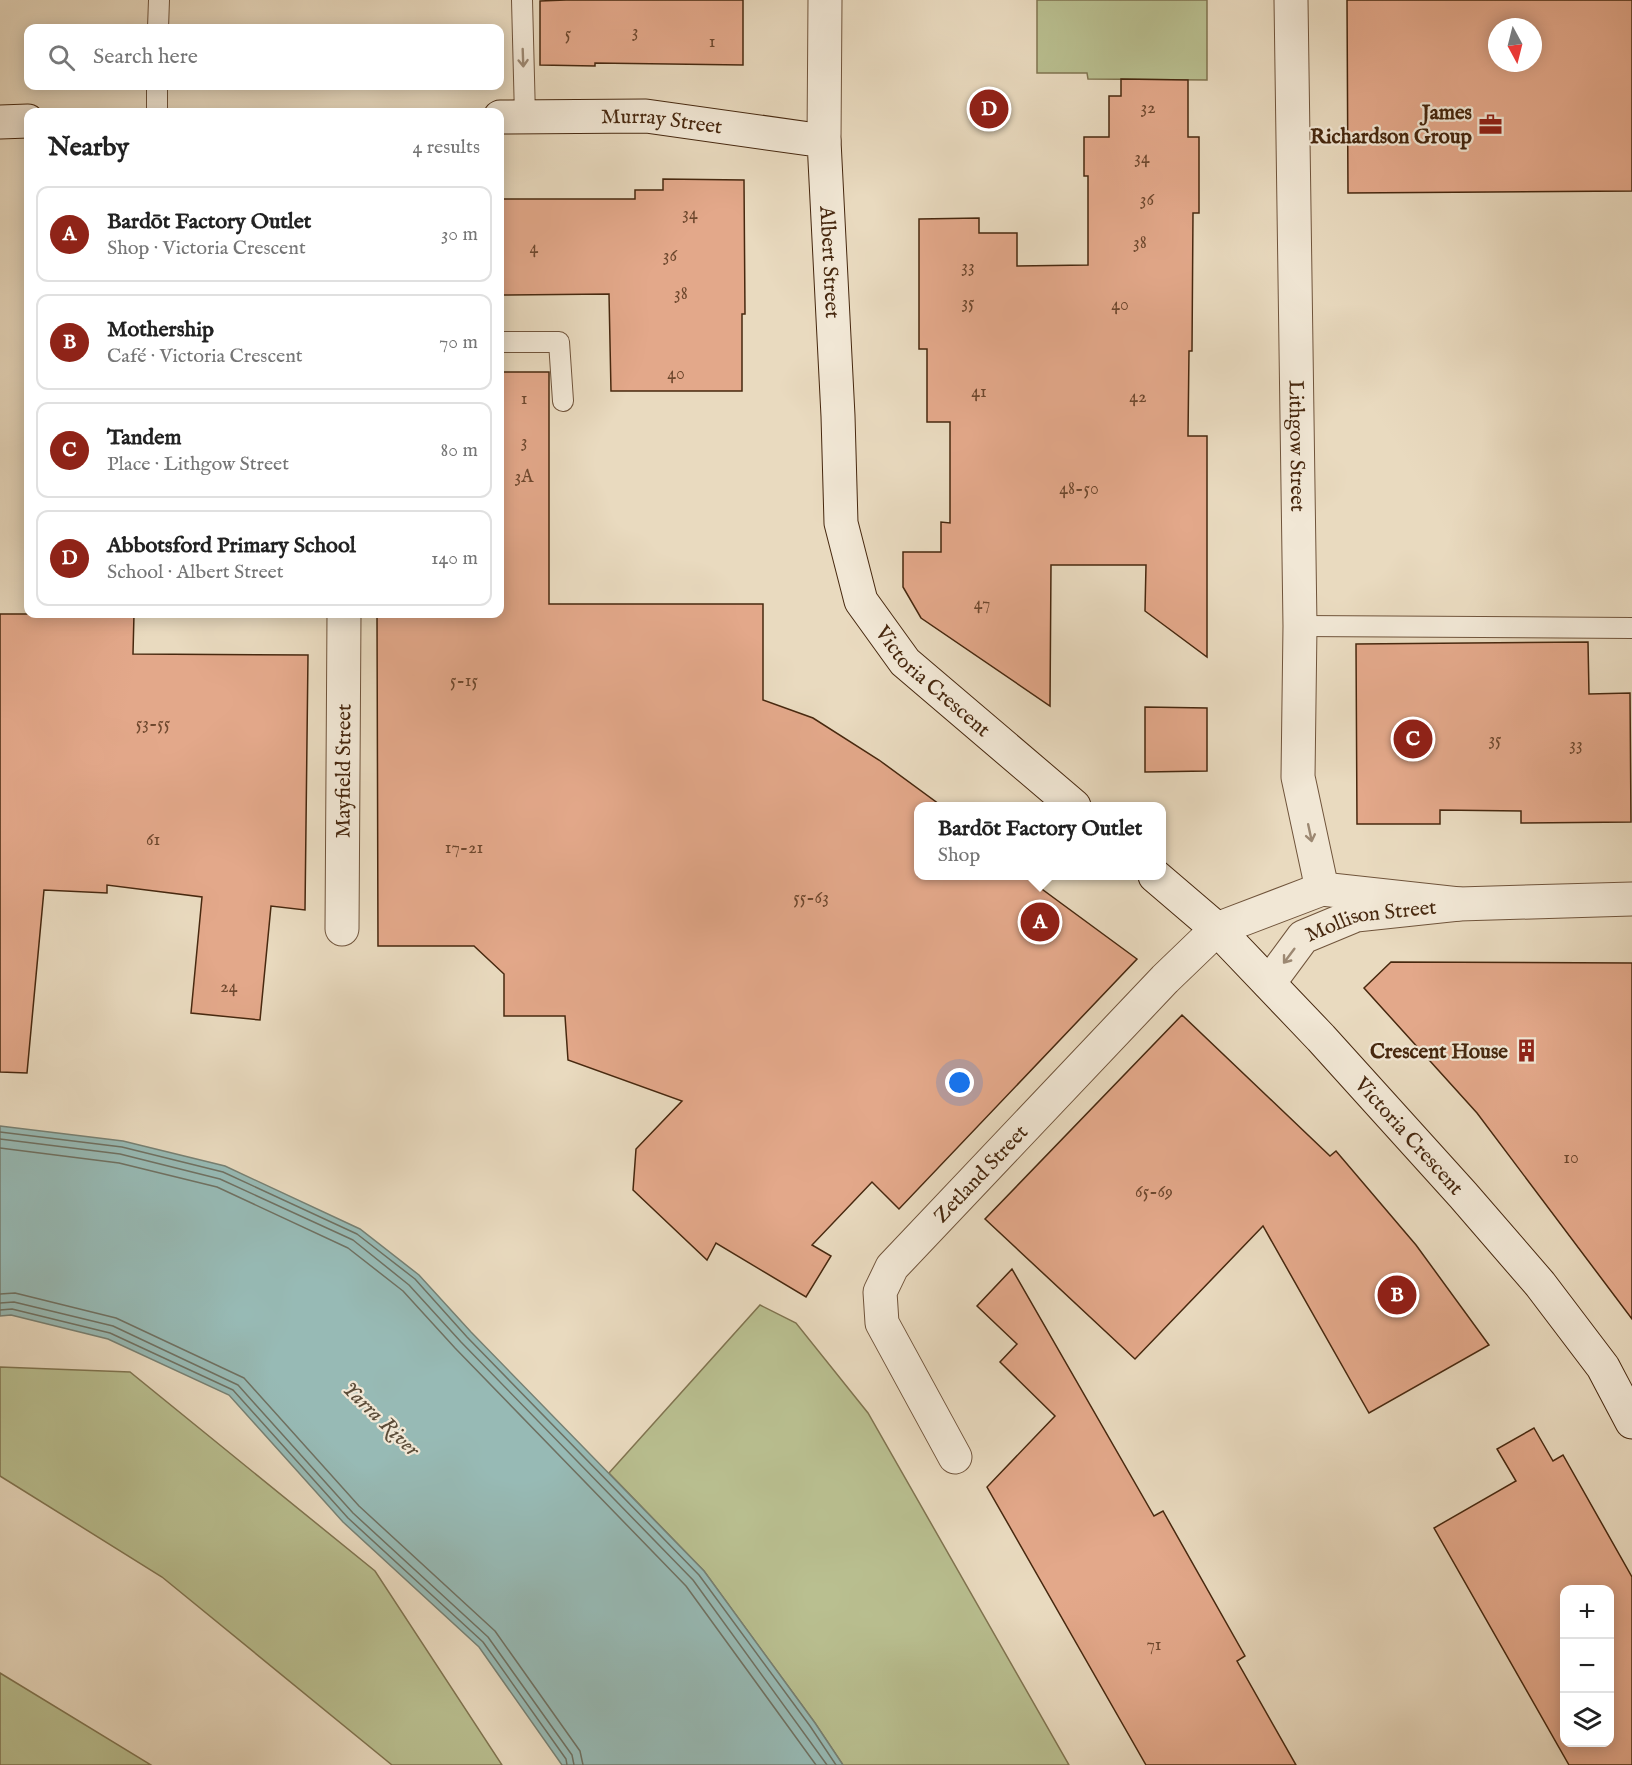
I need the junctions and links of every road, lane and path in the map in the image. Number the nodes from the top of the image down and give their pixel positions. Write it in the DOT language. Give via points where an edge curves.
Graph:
graph roads {
  1 [pos="159,0"];
  2 [pos="522,0"];
  3 [pos="825,0"];
  4 [pos="1291,0"];
  5 [pos="158,24"];
  6 [pos="157,90"];
  7 [pos="157,108"];
  8 [pos="512,117"];
  9 [pos="0,122"];
  10 [pos="24,122"];
  11 [pos="824,141"];
  12 [pos="504,342"];
  13 [pos="563,401"];
  14 [pos="841,523"];
  15 [pos="344,618"];
  16 [pos="1300,626"];
  17 [pos="1632,628"];
  18 [pos="1068,802"];
  19 [pos="1160,880"];
  20 [pos="1322,889"];
  21 [pos="1632,899"];
  22 [pos="1460,904"];
  23 [pos="342,929"];
  24 [pos="1217,929"];
  25 [pos="1269,983"];
  26 [pos="1632,1422"];
  27 [pos="955,1457"];
  1 -- 5 [label="lane"];
  2 -- 8 [label="lane, one-way"];
  3 -- 11 [label="street, Albert Street"];
  4 -- 16 [label="street, Lithgow Street"];
  6 -- 7 [label="lane"];
  8 -- 11 [label="street, Murray Street" via="646,116"];
  9 -- 10 [label="street"];
  11 -- 14 [label="street, Albert Street"];
  12 -- 13 [label="lane" via="559,342"];
  14 -- 18 [label="street, Victoria Crescent" via="861,601 905,662"];
  15 -- 23 [label="street, Mayfield Street"];
  16 -- 17 [label="lane"];
  16 -- 20 [label="street, Lithgow Street, one-way" via="1298,777"];
  19 -- 24 [label="street, Victoria Crescent"];
  20 -- 22 [label="street, Mollison Street"];
  20 -- 24 [label="street, Mollison Street"];
  21 -- 22 [label="street, Mollison Street"];
  22 -- 25 [label="street, Mollison Street, one-way" via="1345,919 1303,937"];
  24 -- 25 [label="street, Victoria Crescent"];
  24 -- 27 [label="street, Zetland Street" via="892,1268 880,1292 882,1323"];
  25 -- 26 [label="street, Victoria Crescent" via="1540,1284 1604,1367"];
}
